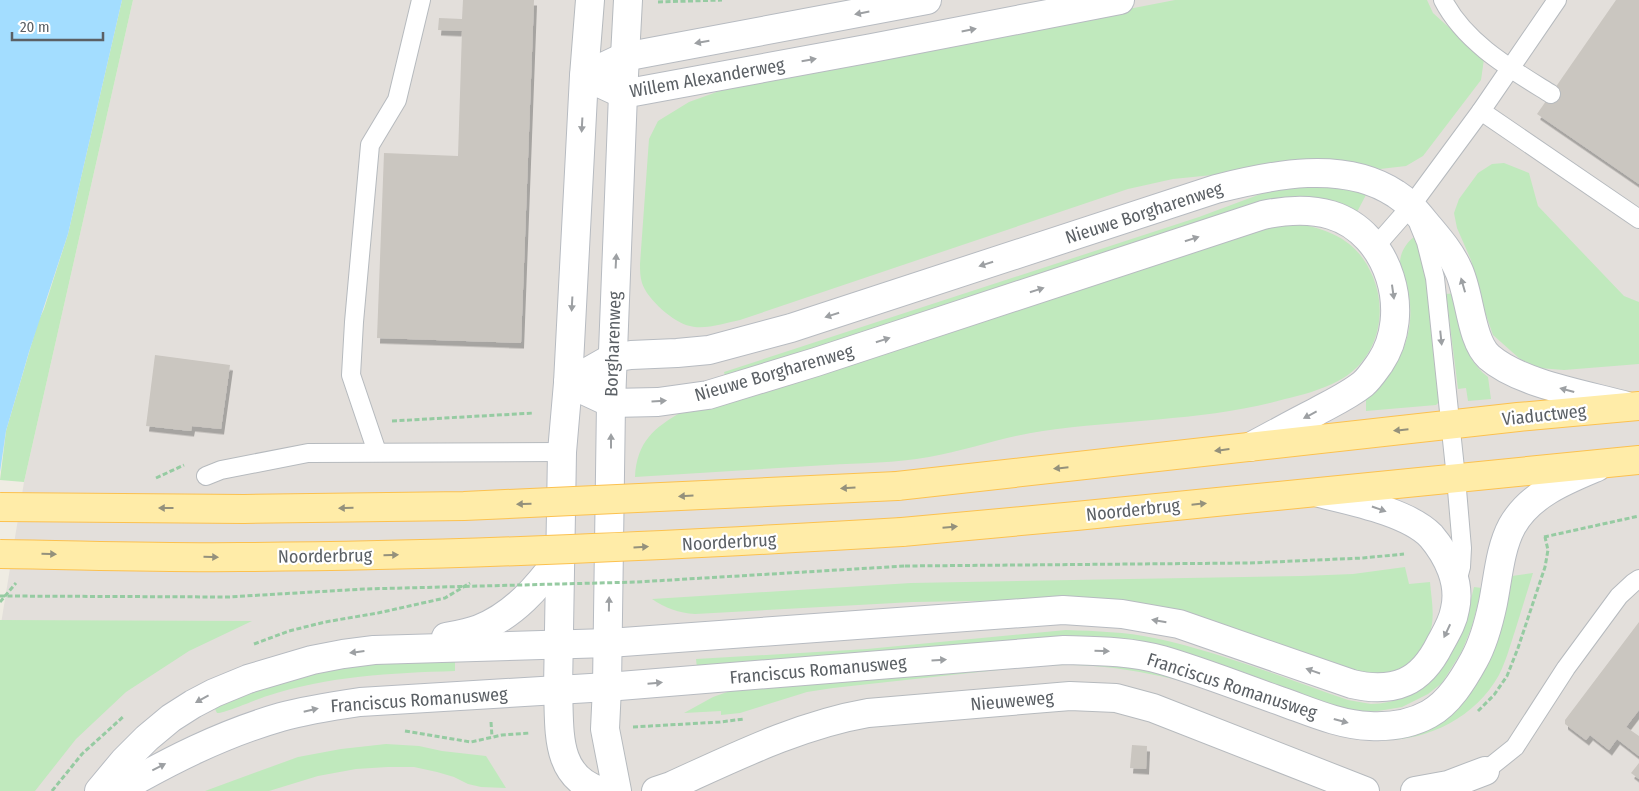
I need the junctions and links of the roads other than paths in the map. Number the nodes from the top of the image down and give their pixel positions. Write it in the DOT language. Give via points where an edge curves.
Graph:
graph roads {
  1 [pos="421,0"];
  2 [pos="590,0"];
  3 [pos="628,0"];
  4 [pos="927,0"];
  5 [pos="1120,0"];
  6 [pos="1443,0"];
  7 [pos="1557,0"];
  8 [pos="624,57"];
  9 [pos="1509,68"];
  10 [pos="584,76"];
  11 [pos="624,94"];
  12 [pos="1551,94"];
  13 [pos="1481,111"];
  14 [pos="1411,206"];
  15 [pos="1639,219"];
  16 [pos="1375,247"];
  17 [pos="612,358"];
  18 [pos="568,383"];
  19 [pos="610,403"];
  20 [pos="1635,406"];
  21 [pos="1450,425"];
  22 [pos="1250,447"];
  23 [pos="377,452"];
  24 [pos="562,452"];
  25 [pos="1639,460"];
  26 [pos="1606,463"];
  27 [pos="206,476"];
  28 [pos="1456,478"];
  29 [pos="1315,492"];
  30 [pos="0,507"];
  31 [pos="0,554"];
  32 [pos="559,558"];
  33 [pos="1639,579"];
  34 [pos="1456,586"];
  35 [pos="608,643"];
  36 [pos="559,645"];
  37 [pos="405,649"];
  38 [pos="607,687"];
  39 [pos="558,690"];
  40 [pos="1485,771"];
  41 [pos="99,791"];
  42 [pos="117,791"];
  43 [pos="601,791"];
  44 [pos="617,791"];
  45 [pos="656,791"];
  46 [pos="1365,791"];
  47 [pos="1415,791"];
  1 -- 23 [label="lane" via="397,100 370,145 351,375"];
  2 -- 10 [label="street"];
  3 -- 8 [label="street, Borgharenweg"];
  4 -- 8 [label="street, Willem Alexanderweg, one-way"];
  11 -- 5 [label="street, Willem Alexanderweg, one-way"];
  6 -- 9 [label="lane" via="1464,31"];
  7 -- 9 [label="lane"];
  8 -- 10 [label="street, Willem Alexanderweg"];
  8 -- 11 [label="street, Borgharenweg"];
  9 -- 12 [label="lane"];
  9 -- 13 [label="lane"];
  10 -- 11 [label="street, Willem Alexanderweg"];
  10 -- 18 [label="street, one-way"];
  17 -- 11 [label="street, Borgharenweg, one-way"];
  13 -- 14 [label="lane"];
  13 -- 15 [label="lane"];
  14 -- 16 [label="lane"];
  14 -- 17 [label="street, Nieuwe Borgharenweg, one-way" via="1381,186 1345,176 1291,174 1245,182 791,328 709,350"];
  20 -- 14 [label="street, Nieuwe Borgharenweg, one-way" via="1537,382 1509,371 1488,356 1477,337 1459,269"];
  14 -- 21 [label="lane, one-way" via="1426,242 1435,278"];
  19 -- 16 [label="street, Nieuwe Borgharenweg, one-way" via="658,402 708,395 1278,212 1306,210 1332,215 1359,230"];
  16 -- 22 [label="street, Nieuwe Borgharenweg, one-way" via="1393,287 1395,316 1391,340 1380,363 1365,383 1351,393"];
  17 -- 18 [label="street, Nieuwe Borgharenweg"];
  17 -- 19 [label="street, Borgharenweg"];
  18 -- 19 [label="street"];
  18 -- 24 [label="street"];
  35 -- 19 [label="street, Borgharenweg, one-way"];
  20 -- 21 [label="main road, Viaductweg"];
  21 -- 22 [label="main road, one-way"];
  21 -- 28 [label="lane"];
  22 -- 30 [label="main road, one-way, bridge" via="897,486 464,506 244,509"];
  23 -- 24 [label="lane"];
  23 -- 27 [label="lane" via="308,453 220,470"];
  24 -- 32 [label="street"];
  25 -- 26 [label="main road"];
  26 -- 28 [label="main road"];
  38 -- 26 [label="street, Franciscus Romanusweg, one-way" via="1055,651 1117,652 1160,660 1347,723 1397,725 1435,710 1466,674 1485,636 1506,545 1521,513 1562,482"];
  28 -- 29 [label="main road, Noorderbrug"];
  28 -- 34 [label="lane" via="1462,548"];
  31 -- 29 [label="main road, Noorderbrug, one-way, bridge" via="239,557 593,549 902,532"];
  29 -- 34 [label="street, one-way" via="1375,508 1419,527 1449,562"];
  32 -- 36 [label="street"];
  32 -- 37 [label="street" via="535,590 512,611 478,629"];
  33 -- 40 [label="lane" via="1619,596 1566,668 1515,747"];
  34 -- 35 [label="street, one-way" via="1452,620 1430,661 1412,679 1387,687 1341,681 1179,624 1122,614 1063,610"];
  35 -- 36 [label="street"];
  35 -- 38 [label="street, Borgharenweg"];
  36 -- 37 [label="street"];
  36 -- 39 [label="street"];
  37 -- 41 [label="street, one-way" via="374,650 312,660 214,693 171,718 147,738"];
  38 -- 39 [label="street, Franciscus Romanusweg"];
  38 -- 44 [label="street" via="605,729"];
  42 -- 39 [label="street, Franciscus Romanusweg, one-way" via="200,746 282,717 360,702"];
  39 -- 43 [label="street" via="561,747 565,761 584,784"];
  40 -- 47 [label="street" via="1448,785"];
  45 -- 46 [label="street, Nieuweweg" via="762,746 846,717 1070,696 1116,698 1153,708"];
}
